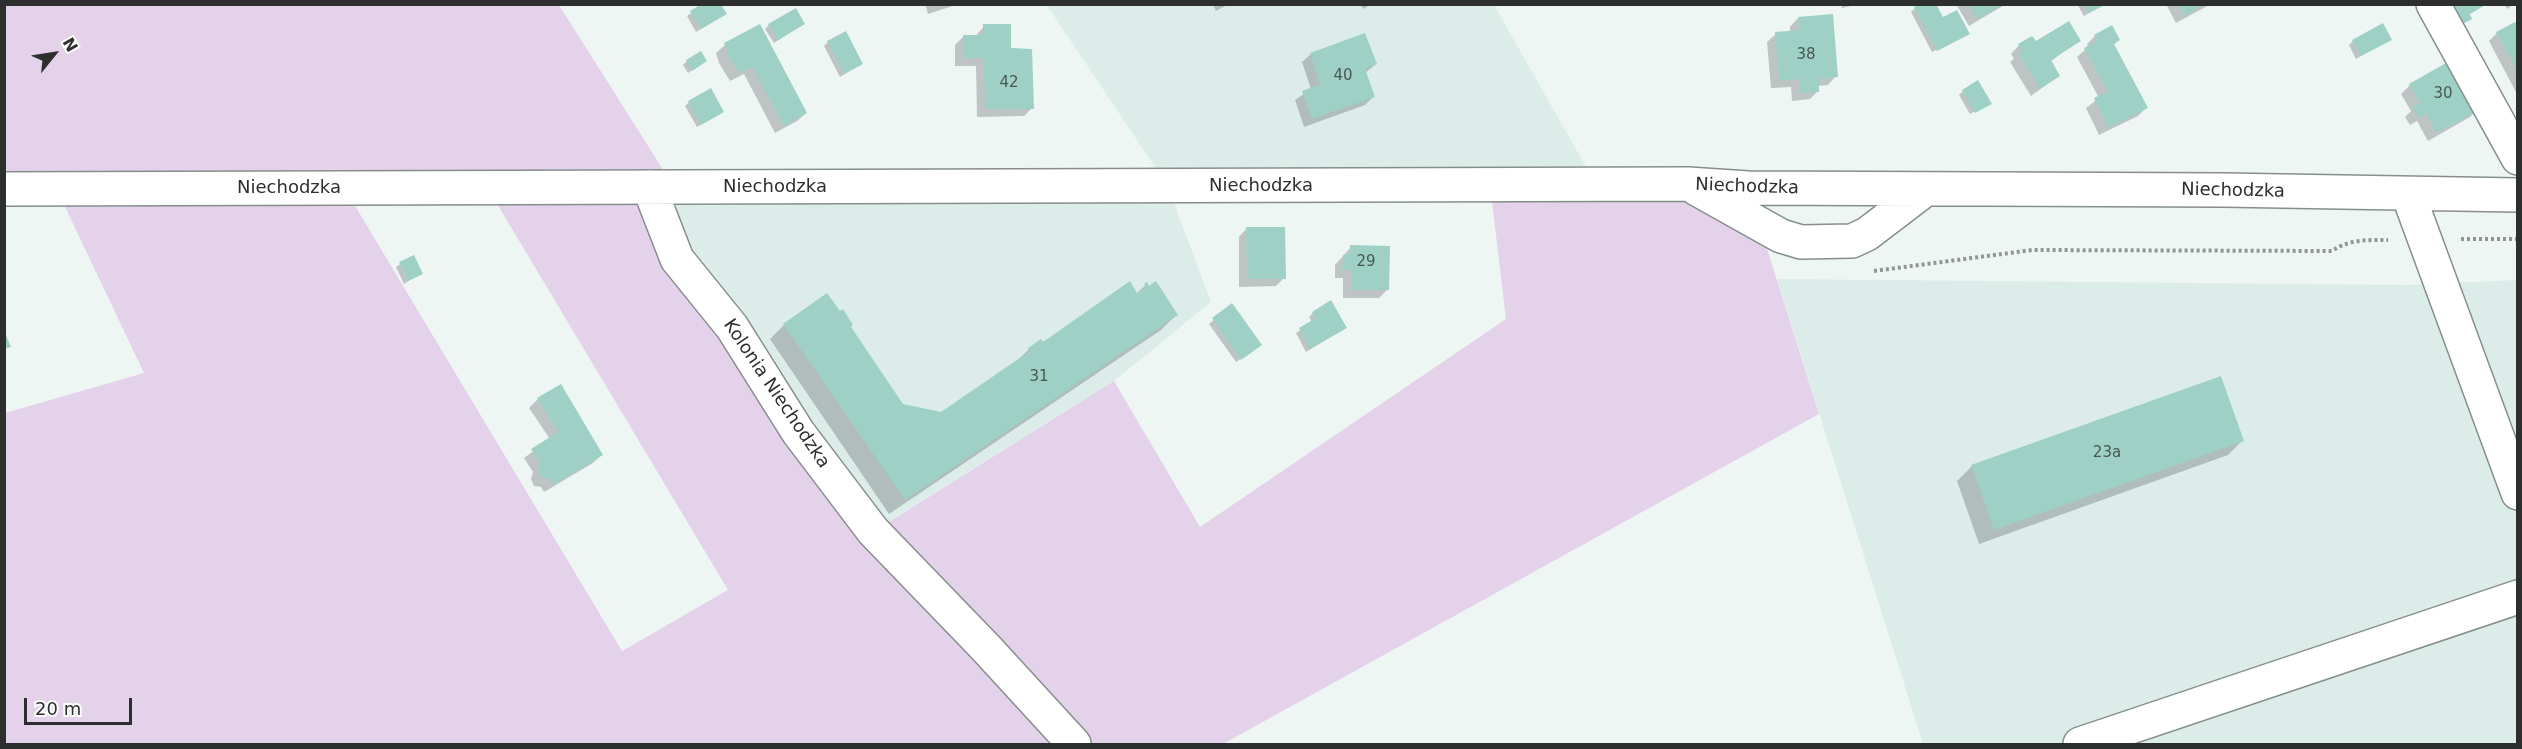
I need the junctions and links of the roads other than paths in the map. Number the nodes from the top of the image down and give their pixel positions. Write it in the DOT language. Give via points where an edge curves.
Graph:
graph roads {
  1 [pos="2433,4"];
  2 [pos="2517,158"];
  3 [pos="1688,184"];
  4 [pos="649,187"];
  5 [pos="4,189"];
  6 [pos="1926,189"];
  7 [pos="2408,194"];
  8 [pos="2517,195"];
  9 [pos="2517,493"];
  10 [pos="2517,597"];
  11 [pos="1074,744"];
  12 [pos="2080,744"];
  1 -- 2 [label="street"];
  3 -- 4 [label="street, Niechodzka"];
  3 -- 6 [label="street, Niechodzka" via="1749,189"];
  3 -- 6 [label="street" via="1781,236 1801,242 1852,241"];
  4 -- 5 [label="street, Niechodzka"];
  4 -- 11 [label="street, Kolonia Niechodzka" via="677,259 732,327 798,432 866,522"];
  6 -- 7 [label="street, Niechodzka"];
  7 -- 8 [label="street, Niechodzka"];
  7 -- 9 [label="street"];
  10 -- 12 [label="street"];
}
